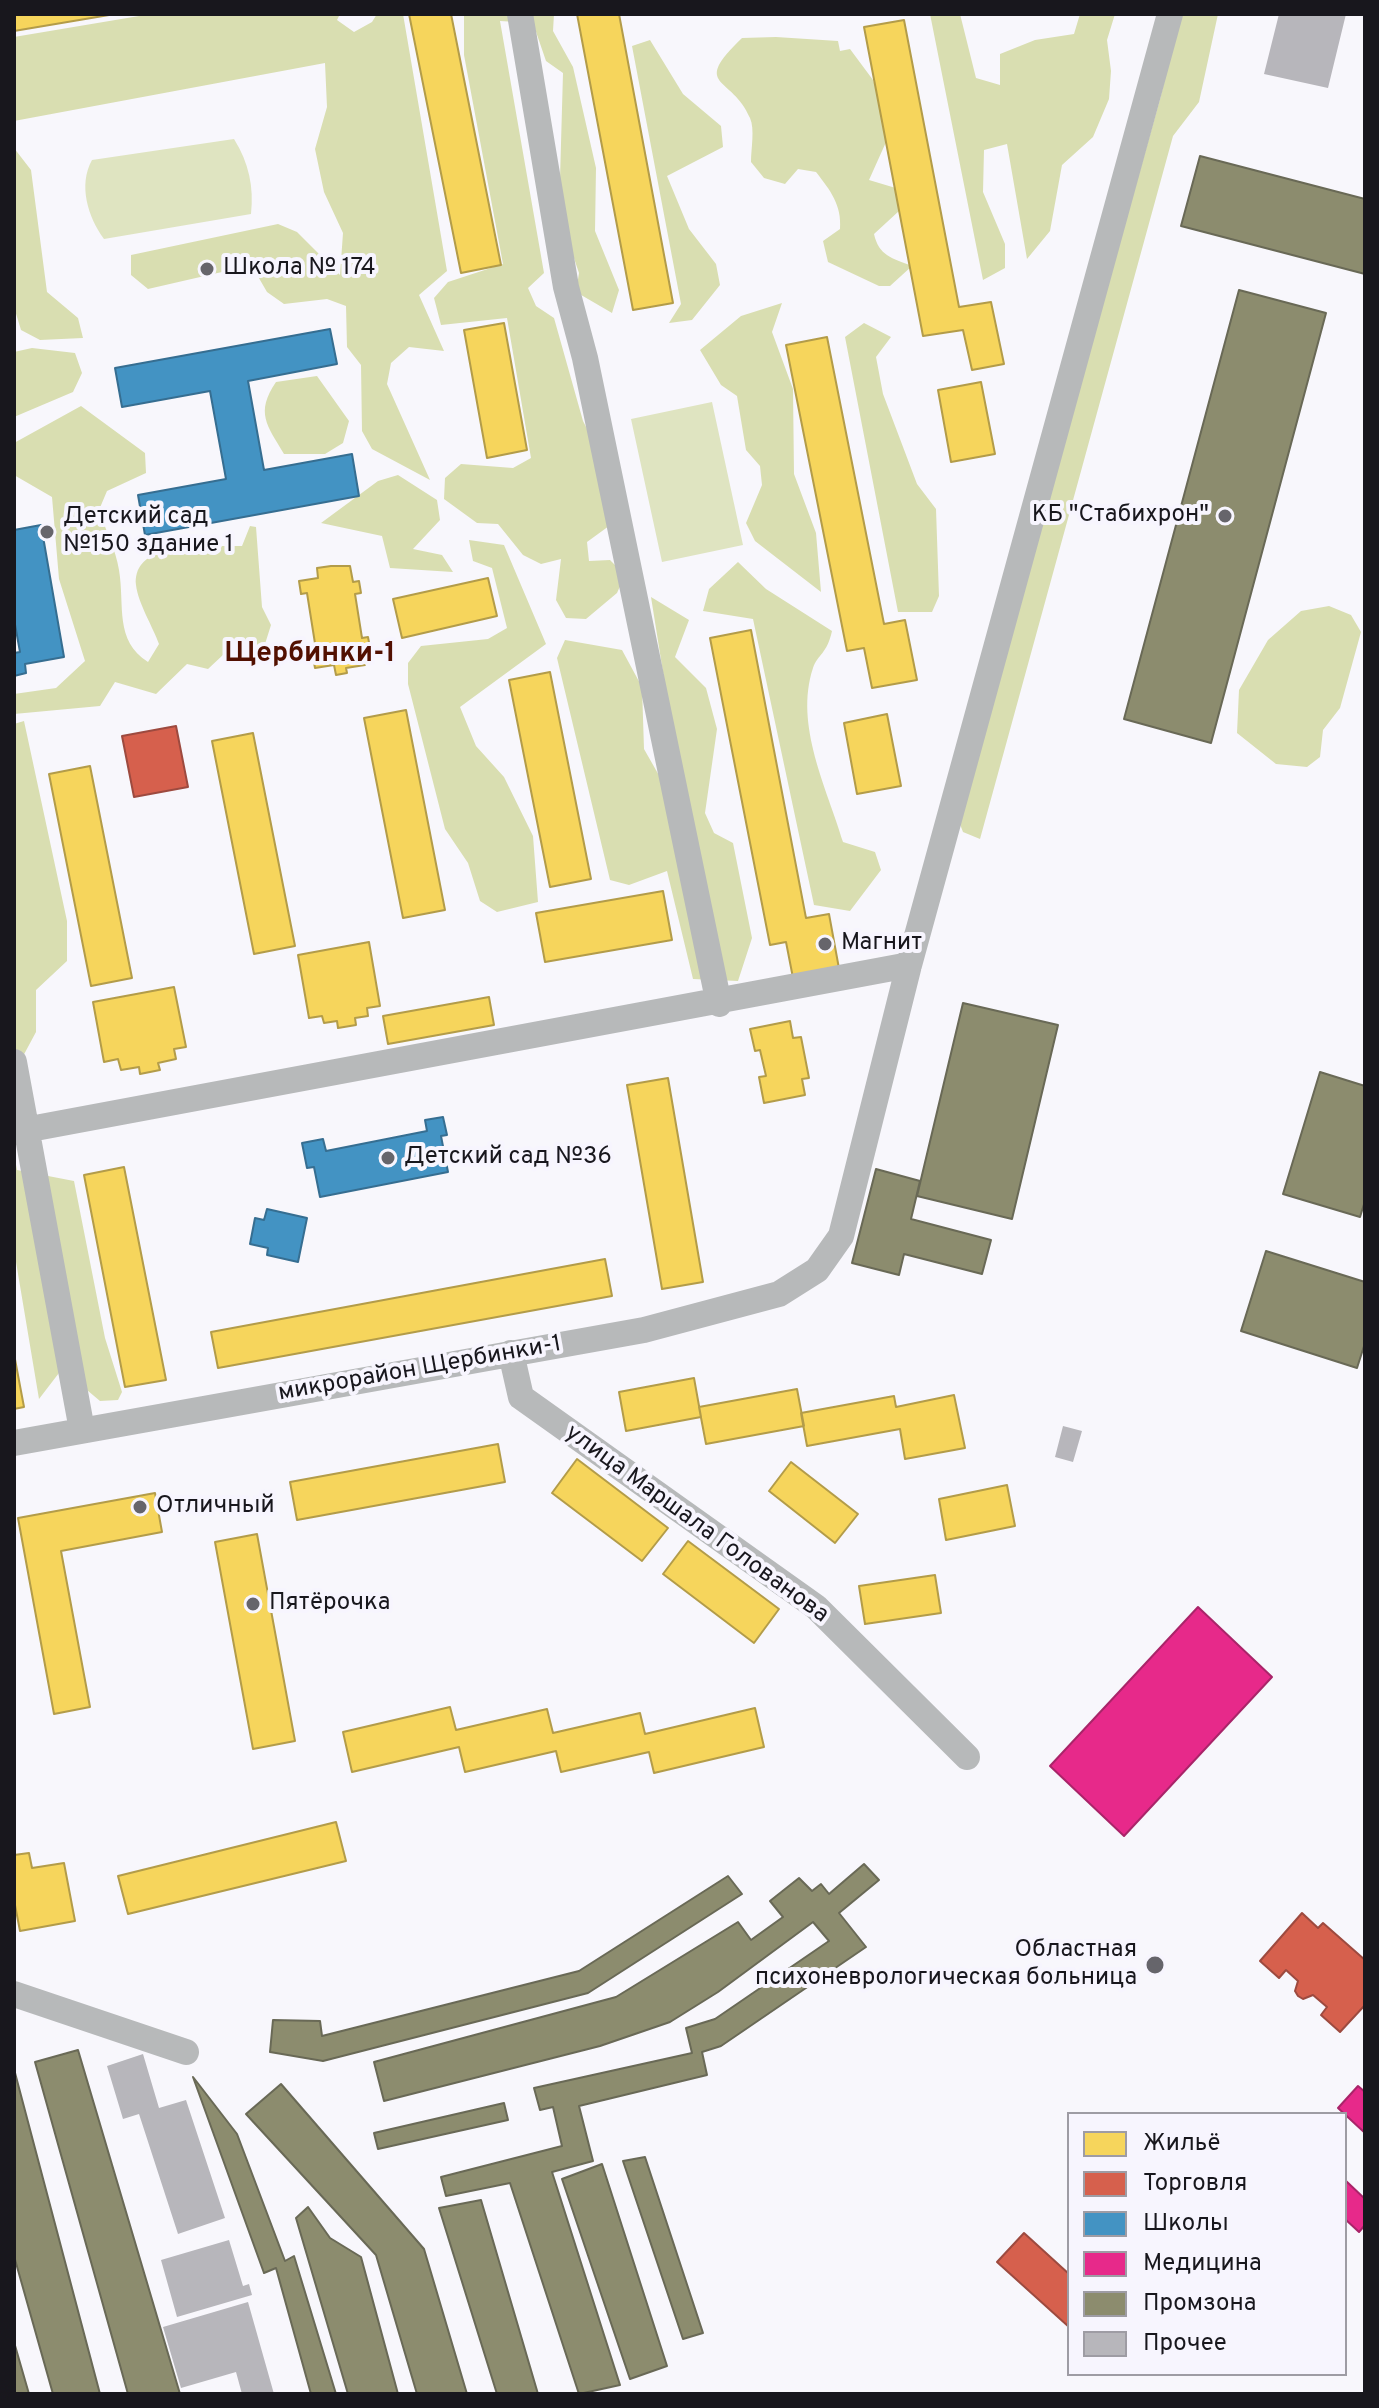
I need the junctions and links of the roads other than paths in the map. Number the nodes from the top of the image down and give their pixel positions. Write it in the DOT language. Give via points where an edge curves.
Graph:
graph roads {
  1 [pos="520,14"];
  2 [pos="1170,14"];
  3 [pos="909,965"];
  4 [pos="719,1004"];
  5 [pos="14,1062"];
  6 [pos="20,1131"];
  7 [pos="511,1353"];
  8 [pos="82,1430"];
  9 [pos="14,1443"];
  10 [pos="967,1757"];
  11 [pos="14,1994"];
  12 [pos="186,2052"];
  1 -- 4 [label="street" via="566,287"];
  2 -- 3 [label="street"];
  3 -- 4 [label="street"];
  3 -- 7 [label="street, микрорайон Щербинки-1" via="841,1236 817,1270 779,1294 644,1330"];
  4 -- 6 [label="street"];
  5 -- 6 [label="street"];
  6 -- 8 [label="street"];
  7 -- 8 [label="street, микрорайон Щербинки-1"];
  7 -- 10 [label="street, улица Маршала Голованова" via="521,1397 816,1607"];
  8 -- 9 [label="street, микрорайон Щербинки-1"];
  11 -- 12 [label="street"];
}
